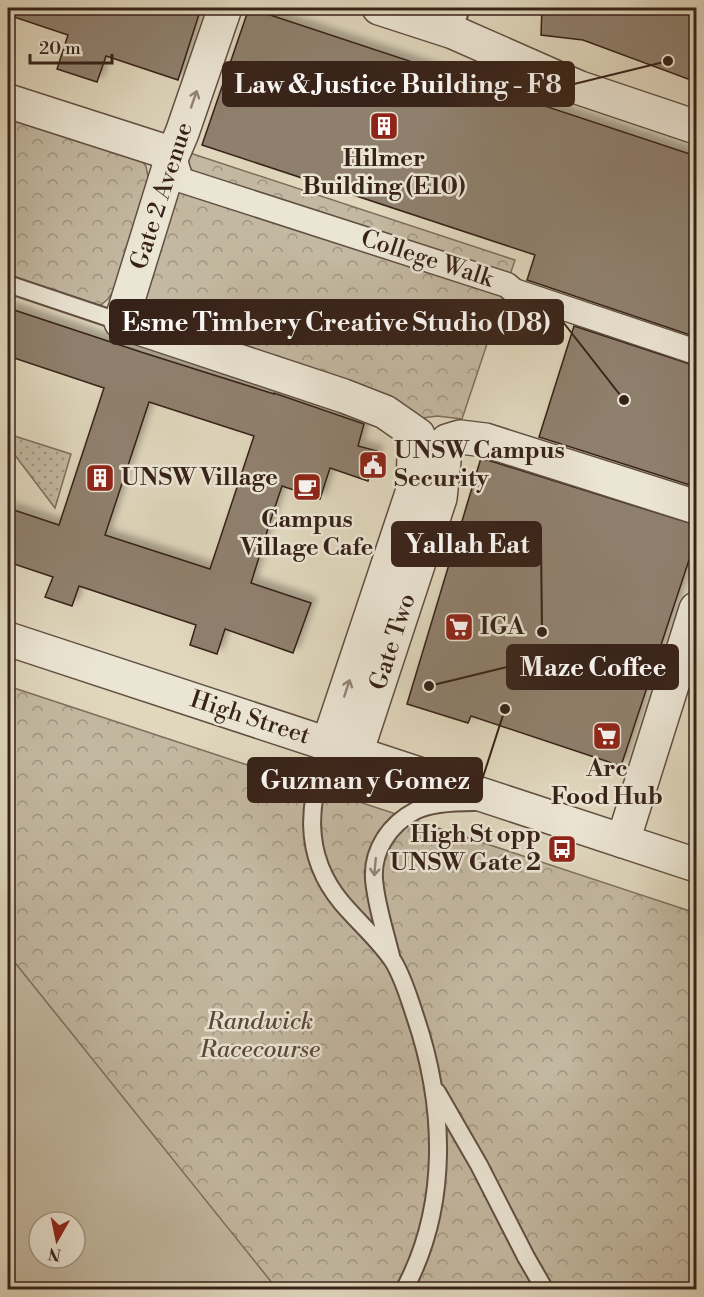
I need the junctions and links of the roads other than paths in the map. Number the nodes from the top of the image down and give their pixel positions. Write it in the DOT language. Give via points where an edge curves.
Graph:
graph roads {
  1 [pos="225,8"];
  2 [pos="379,8"];
  3 [pos="457,20"];
  4 [pos="8,100"];
  5 [pos="696,127"];
  6 [pos="173,154"];
  7 [pos="8,284"];
  8 [pos="121,322"];
  9 [pos="696,352"];
  10 [pos="431,448"];
  11 [pos="696,507"];
  12 [pos="696,609"];
  13 [pos="8,639"];
  14 [pos="687,668"];
  15 [pos="342,748"];
  16 [pos="505,802"];
  17 [pos="623,841"];
  18 [pos="696,865"];
  19 [pos="393,961"];
  20 [pos="433,1086"];
  21 [pos="404,1290"];
  22 [pos="545,1290"];
  6 -- 1 [label="street, Gate 2 Avenue, one-way"];
  2 -- 3 [label="street"];
  3 -- 5 [label="street" via="580,88"];
  4 -- 6 [label="street"];
  6 -- 8 [label="street, Gate 2 Avenue"];
  6 -- 9 [label="street, College Walk" via="181,180 507,285 514,291"];
  7 -- 8 [label="lane"];
  8 -- 10 [label="street" via="385,412"];
  10 -- 11 [label="street" via="460,437 485,440"];
  10 -- 15 [label="street" via="412,490"];
  12 -- 14 [label="street"];
  13 -- 15 [label="street, High Street"];
  14 -- 17 [label="street"];
  15 -- 16 [label="street, High Street"];
  15 -- 19 [label="lane" via="317,778 312,808 318,862 340,900"];
  16 -- 17 [label="street, High Street"];
  16 -- 19 [label="lane, one-way" via="453,802 416,810 396,824 384,839 375,859 374,879"];
  17 -- 18 [label="street, High Street"];
  19 -- 20 [label="lane" via="418,1024"];
  20 -- 21 [label="lane" via="439,1145 436,1192 425,1240"];
  20 -- 22 [label="lane"];
}
